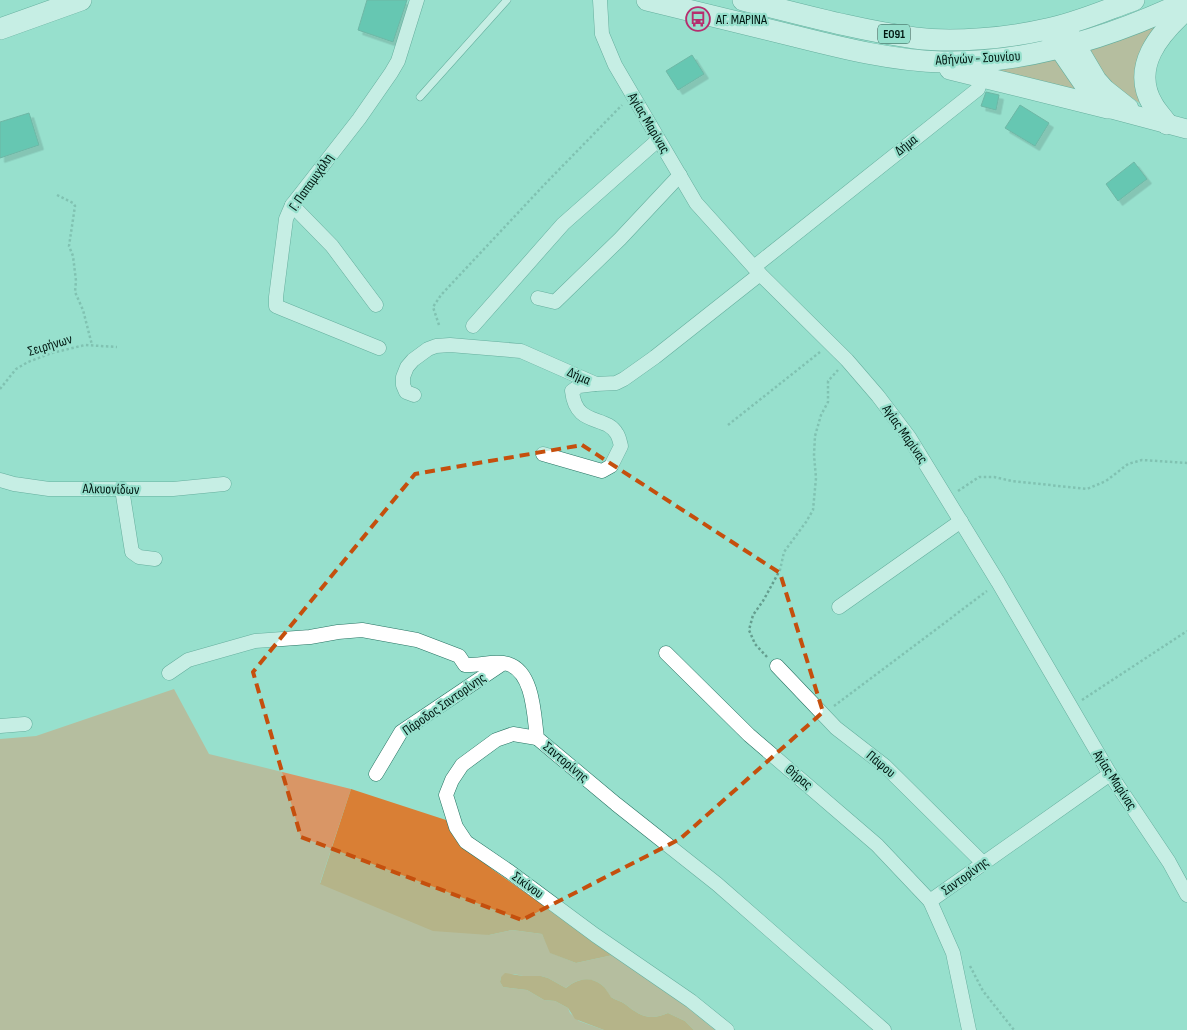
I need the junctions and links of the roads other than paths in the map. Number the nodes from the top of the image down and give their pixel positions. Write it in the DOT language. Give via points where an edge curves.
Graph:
graph roads {
  1 [pos="81,0"];
  2 [pos="417,0"];
  3 [pos="507,0"];
  4 [pos="600,0"];
  5 [pos="647,0"];
  6 [pos="743,0"];
  7 [pos="1134,0"];
  8 [pos="1187,1"];
  9 [pos="1187,9"];
  10 [pos="1056,27"];
  11 [pos="0,29"];
  12 [pos="1067,47"];
  13 [pos="914,60"];
  14 [pos="982,76"];
  15 [pos="420,97"];
  16 [pos="1108,108"];
  17 [pos="1140,116"];
  18 [pos="1177,126"];
  19 [pos="658,140"];
  20 [pos="680,176"];
  21 [pos="292,205"];
  22 [pos="757,270"];
  23 [pos="538,298"];
  24 [pos="376,305"];
  25 [pos="473,326"];
  26 [pos="379,348"];
  27 [pos="596,384"];
  28 [pos="414,395"];
  29 [pos="543,454"];
  30 [pos="0,480"];
  31 [pos="224,484"];
  32 [pos="122,489"];
  33 [pos="961,521"];
  34 [pos="155,559"];
  35 [pos="839,606"];
  36 [pos="666,654"];
  37 [pos="502,664"];
  38 [pos="778,666"];
  39 [pos="168,673"];
  40 [pos="25,724"];
  41 [pos="0,726"];
  42 [pos="537,738"];
  43 [pos="376,774"];
  44 [pos="1110,774"];
  45 [pos="983,863"];
  46 [pos="1187,893"];
  47 [pos="930,901"];
  48 [pos="727,1030"];
  49 [pos="884,1030"];
  50 [pos="969,1030"];
  1 -- 11 [label="main road"];
  2 -- 21 [label="street, Γ. Παπαμιχάλη" via="398,61 391,73"];
  3 -- 15 [label="lane"];
  4 -- 19 [label="street, Αγίας Μαρίνας" via="602,34 615,65"];
  5 -- 13 [label="main road, Αθήνών - Σουνίου / ΕΟ91" via="848,49"];
  6 -- 10 [label="main road, Αθήνών - Σουνίου / ΕΟ91" via="915,38 990,37"];
  7 -- 10 [label="main road, Αθήνών - Σουνίου / ΕΟ91"];
  8 -- 12 [label="main road, Αθήνών - Σουνίου / ΕΟ91"];
  9 -- 18 [label="main road" via="1158,38 1145,74 1152,104"];
  10 -- 12 [label="main road"];
  12 -- 13 [label="main road, Αθήνών - Σουνίου / ΕΟ91" via="992,60"];
  12 -- 16 [label="main road" via="1088,91"];
  12 -- 17 [label="main road" via="1105,89"];
  13 -- 14 [label="main road"];
  14 -- 16 [label="main road"];
  14 -- 22 [label="street, Δήμα" via="978,89"];
  16 -- 17 [label="main road"];
  17 -- 18 [label="main road"];
  19 -- 20 [label="street, Αγίας Μαρίνας"];
  19 -- 25 [label="street" via="563,224"];
  20 -- 22 [label="street, Αγίας Μαρίνας" via="696,203"];
  20 -- 23 [label="street" via="555,302"];
  21 -- 24 [label="street" via="332,246"];
  21 -- 26 [label="street, Γ. Παπαμιχάλη" via="286,219 276,306"];
  22 -- 27 [label="street, Δήμα" via="702,322 624,380"];
  22 -- 33 [label="street, Αγίας Μαρίνας" via="831,343 878,396 909,437"];
  27 -- 28 [label="street, Δήμα" via="521,351 450,345 428,349 407,367 403,385 406,392"];
  27 -- 29 [label="street" via="579,386 572,391 573,402 580,413 610,427 617,434 621,446 611,466 602,471"];
  30 -- 32 [label="street, Αλκυονίδων" via="49,489"];
  31 -- 32 [label="street, Αλκυονίδων"];
  32 -- 34 [label="street" via="132,552 139,557"];
  33 -- 35 [label="street"];
  33 -- 44 [label="street, Αγίας Μαρίνας"];
  36 -- 47 [label="street, Θήρας" via="749,735 877,845"];
  37 -- 39 [label="street" via="465,664 460,656 417,640 362,630 255,641 188,660"];
  37 -- 42 [label="street, Σαντορίνης" via="517,669 531,693"];
  37 -- 43 [label="street, Πάροδος Σαντορίνης" via="401,732"];
  38 -- 45 [label="street, Πάφου" via="836,728 885,766"];
  40 -- 41 [label="street"];
  42 -- 48 [label="street, Σικίνου" via="513,734 496,740 462,765 446,795 456,827 466,842"];
  42 -- 49 [label="street, Σαντορίνης" via="717,884"];
  44 -- 45 [label="street, Σαντορίνης"];
  44 -- 46 [label="street, Αγίας Μαρίνας"];
  45 -- 47 [label="street, Σαντορίνης"];
  47 -- 50 [label="street, Σαντορίνης" via="953,953"];
}
